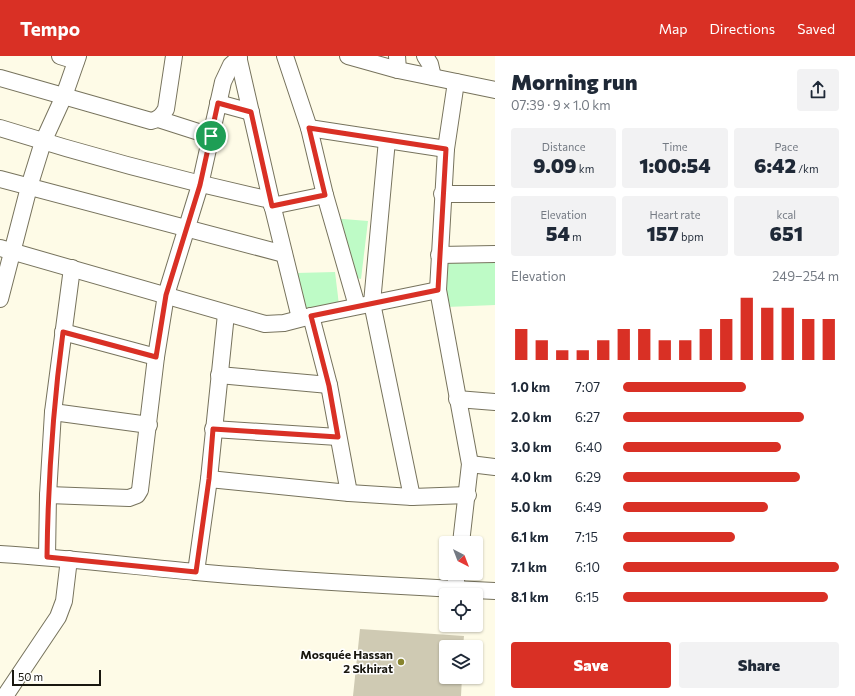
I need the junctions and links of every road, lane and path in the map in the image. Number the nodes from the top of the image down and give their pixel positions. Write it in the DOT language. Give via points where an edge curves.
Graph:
graph roads {
  1 [pos="60,56"];
  2 [pos="174,56"];
  3 [pos="285,56"];
  4 [pos="348,56"];
  5 [pos="425,56"];
  6 [pos="239,57"];
  7 [pos="77,59"];
  8 [pos="398,63"];
  9 [pos="0,78"];
  10 [pos="433,78"];
  11 [pos="456,82"];
  12 [pos="495,90"];
  13 [pos="64,96"];
  14 [pos="218,103"];
  15 [pos="251,112"];
  16 [pos="158,119"];
  17 [pos="0,128"];
  18 [pos="309,128"];
  19 [pos="211,136"];
  20 [pos="387,140"];
  21 [pos="43,142"];
  22 [pos="446,149"];
  23 [pos="0,179"];
  24 [pos="200,185"];
  25 [pos="29,187"];
  26 [pos="442,194"];
  27 [pos="495,194"];
  28 [pos="325,195"];
  29 [pos="271,203"];
  30 [pos="187,230"];
  31 [pos="6,250"];
  32 [pos="284,254"];
  33 [pos="495,254"];
  34 [pos="439,255"];
  35 [pos="72,268"];
  36 [pos="438,290"];
  37 [pos="166,295"];
  38 [pos="0,299"];
  39 [pos="364,305"];
  40 [pos="226,314"];
  41 [pos="305,317"];
  42 [pos="63,332"];
  43 [pos="156,357"];
  44 [pos="219,375"];
  45 [pos="329,386"];
  46 [pos="457,399"];
  47 [pos="495,402"];
  48 [pos="53,412"];
  49 [pos="149,425"];
  50 [pos="213,429"];
  51 [pos="338,437"];
  52 [pos="470,464"];
  53 [pos="495,467"];
  54 [pos="209,479"];
  55 [pos="349,493"];
  56 [pos="48,495"];
  57 [pos="468,495"];
  58 [pos="412,497"];
  59 [pos="462,536"];
  60 [pos="0,554"];
  61 [pos="47,557"];
  62 [pos="69,559"];
  63 [pos="196,572"];
  64 [pos="440,588"];
  65 [pos="483,590"];
  66 [pos="495,591"];
  67 [pos="4,696"];
  1 -- 7 [label="street"];
  2 -- 16 [label="street" via="166,109"];
  3 -- 18 [label="street"];
  4 -- 8 [label="street"];
  5 -- 10 [label="street"];
  6 -- 14 [label="street" via="226,74"];
  6 -- 15 [label="street"];
  7 -- 13 [label="street"];
  8 -- 10 [label="street"];
  9 -- 13 [label="street"];
  10 -- 11 [label="street"];
  11 -- 12 [label="street"];
  11 -- 22 [label="street"];
  13 -- 16 [label="street" via="143,120"];
  13 -- 21 [label="street"];
  14 -- 15 [label="street"];
  14 -- 19 [label="street"];
  15 -- 29 [label="street"];
  16 -- 19 [label="street"];
  17 -- 21 [label="street"];
  18 -- 20 [label="street"];
  18 -- 28 [label="street"];
  19 -- 24 [label="street"];
  20 -- 22 [label="street"];
  20 -- 39 [label="street"];
  21 -- 24 [label="street"];
  21 -- 25 [label="street"];
  22 -- 26 [label="street"];
  23 -- 25 [label="street"];
  24 -- 29 [label="street"];
  24 -- 30 [label="street"];
  25 -- 30 [label="street"];
  25 -- 31 [label="street"];
  26 -- 27 [label="street"];
  26 -- 34 [label="street"];
  28 -- 29 [label="street"];
  28 -- 39 [label="street"];
  29 -- 32 [label="street"];
  30 -- 32 [label="street"];
  30 -- 37 [label="street"];
  31 -- 35 [label="street"];
  31 -- 38 [label="street"];
  32 -- 41 [label="street"];
  33 -- 34 [label="street"];
  34 -- 36 [label="street"];
  35 -- 37 [label="street"];
  35 -- 42 [label="street"];
  36 -- 39 [label="street"];
  36 -- 46 [label="street"];
  37 -- 40 [label="street"];
  37 -- 43 [label="street"];
  39 -- 41 [label="street"];
  39 -- 58 [label="street"];
  40 -- 41 [label="street" via="274,325"];
  40 -- 44 [label="street"];
  41 -- 45 [label="street"];
  42 -- 43 [label="street"];
  42 -- 48 [label="street"];
  43 -- 49 [label="street"];
  44 -- 45 [label="street"];
  44 -- 50 [label="street"];
  45 -- 51 [label="street"];
  46 -- 47 [label="street"];
  46 -- 52 [label="street"];
  48 -- 49 [label="street"];
  48 -- 56 [label="street"];
  49 -- 56 [label="street" via="140,490 137,495 128,498"];
  50 -- 51 [label="street"];
  50 -- 54 [label="street"];
  51 -- 55 [label="street"];
  52 -- 53 [label="street"];
  52 -- 57 [label="street"];
  54 -- 55 [label="street"];
  54 -- 63 [label="street"];
  55 -- 58 [label="street"];
  56 -- 61 [label="street"];
  57 -- 58 [label="street"];
  57 -- 59 [label="street"];
  60 -- 61 [label="street"];
  61 -- 62 [label="street"];
  62 -- 63 [label="street"];
  62 -- 67 [label="street" via="64,601 58,617"];
  63 -- 64 [label="street"];
  65 -- 66 [label="street"];
}
